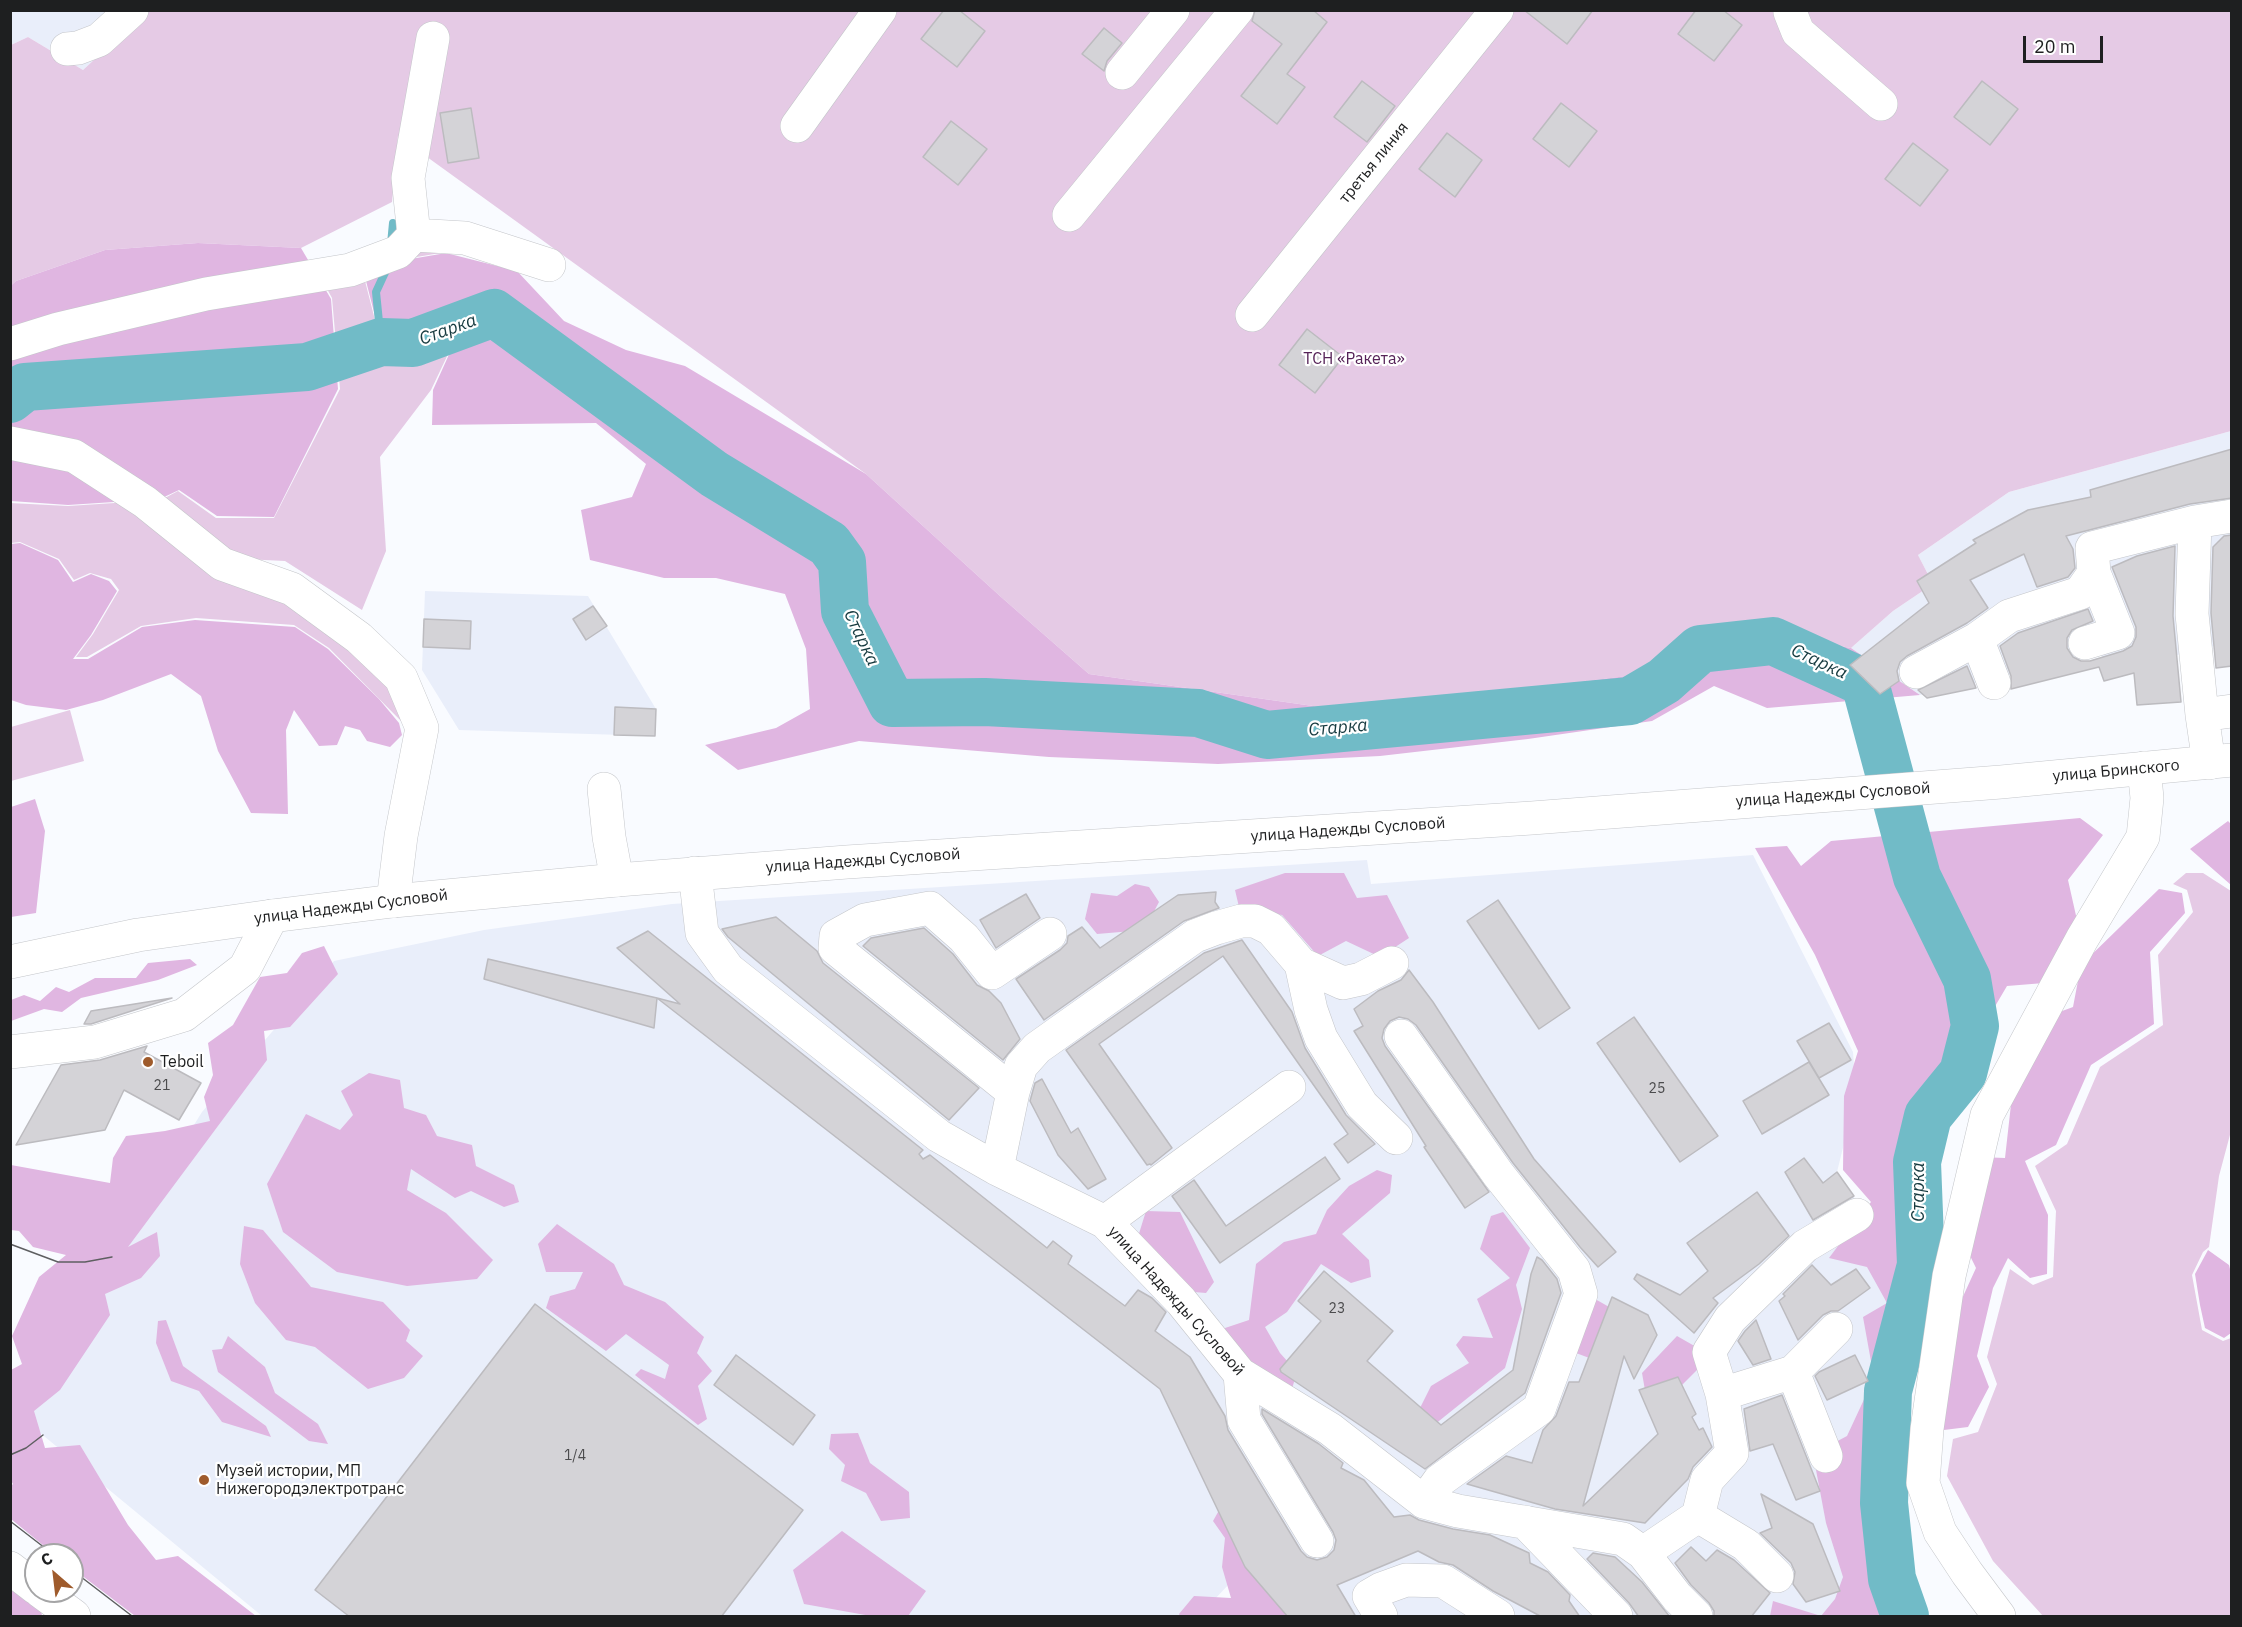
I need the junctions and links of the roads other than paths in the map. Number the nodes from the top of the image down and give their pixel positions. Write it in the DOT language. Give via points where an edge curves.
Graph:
graph roads {
  1 [pos="132,10"];
  2 [pos="880,10"];
  3 [pos="1173,10"];
  4 [pos="1237,10"];
  5 [pos="1497,10"];
  6 [pos="1791,10"];
  7 [pos="433,38"];
  8 [pos="67,49"];
  9 [pos="1122,73"];
  10 [pos="1881,104"];
  11 [pos="797,126"];
  12 [pos="1069,215"];
  13 [pos="414,235"];
  14 [pos="549,265"];
  15 [pos="1252,315"];
  16 [pos="10,344"];
  17 [pos="10,443"];
  18 [pos="2232,516"];
  19 [pos="2194,522"];
  20 [pos="2094,573"];
  21 [pos="1977,639"];
  22 [pos="2085,643"];
  23 [pos="1916,672"];
  24 [pos="1994,683"];
  25 [pos="2217,713"];
  26 [pos="2220,761"];
  27 [pos="2144,768"];
  28 [pos="2001,782"];
  29 [pos="604,789"];
  30 [pos="695,873"];
  31 [pos="616,880"];
  32 [pos="393,901"];
  33 [pos="272,916"];
  34 [pos="1050,934"];
  35 [pos="10,962"];
  36 [pos="1392,963"];
  37 [pos="1301,964"];
  38 [pos="1401,1036"];
  39 [pos="10,1052"];
  40 [pos="1289,1087"];
  41 [pos="1013,1092"];
  42 [pos="1396,1138"];
  43 [pos="997,1169"];
  44 [pos="1857,1215"];
  45 [pos="1105,1222"];
  46 [pos="1836,1329"];
  47 [pos="1792,1372"];
  48 [pos="1240,1374"];
  49 [pos="1722,1394"];
  50 [pos="1826,1456"];
  51 [pos="1424,1502"];
  52 [pos="1698,1516"];
  53 [pos="1525,1522"];
  54 [pos="1317,1541"];
  55 [pos="1643,1553"];
  56 [pos="10,1568"];
  57 [pos="1777,1576"];
  58 [pos="24,1579"];
  59 [pos="55,1603"];
  60 [pos="74,1617"];
  61 [pos="1381,1617"];
  62 [pos="1498,1617"];
  63 [pos="1616,1617"];
  64 [pos="1696,1617"];
  65 [pos="1999,1617"];
  1 -- 8 [label="main road" via="99,40"];
  2 -- 11 [label="main road"];
  3 -- 9 [label="main road"];
  4 -- 12 [label="main road"];
  5 -- 15 [label="main road, третья линия"];
  6 -- 10 [label="main road" via="1798,32"];
  7 -- 13 [label="main road" via="408,178"];
  13 -- 14 [label="main road" via="465,238"];
  13 -- 16 [label="main road" via="398,252 350,270 206,294 58,328"];
  17 -- 32 [label="main road" via="74,456 146,502 222,564 292,589 359,638 401,678 422,728"];
  18 -- 19 [label="main road"];
  19 -- 20 [label="main road" via="2092,548"];
  19 -- 25 [label="main road" via="2192,614"];
  20 -- 21 [label="main road" via="2080,593 2009,616"];
  20 -- 22 [label="main road" via="2118,633"];
  21 -- 23 [label="main road"];
  21 -- 24 [label="main road"];
  25 -- 26 [label="main road"];
  26 -- 27 [label="main road, улица Бринского"];
  27 -- 28 [label="main road, улица Бринского"];
  27 -- 65 [label="main road" via="2147,798 2143,837 2082,939 1987,1115 1949,1276 1923,1483 1940,1532"];
  28 -- 30 [label="main road, улица Надежды Сусловой" via="1532,818"];
  29 -- 31 [label="main road"];
  30 -- 31 [label="main road, улица Надежды Сусловой"];
  30 -- 43 [label="main road, улица Надежды Сусловой" via="702,933 728,969 939,1136"];
  31 -- 32 [label="main road, улица Надежды Сусловой"];
  32 -- 33 [label="main road, улица Надежды Сусловой"];
  33 -- 35 [label="main road, улица Надежды Сусловой" via="138,935"];
  33 -- 39 [label="main road" via="245,968 184,1015 95,1042"];
  34 -- 41 [label="main road" via="992,973 964,938 930,908 865,920 836,936 835,948"];
  36 -- 37 [label="main road" via="1361,979 1343,983"];
  37 -- 41 [label="main road" via="1271,929 1255,921 1241,921 1195,936 1036,1048 1021,1066"];
  37 -- 42 [label="main road" via="1321,1038 1362,1105"];
  38 -- 51 [label="main road" via="1498,1174 1574,1270 1581,1294 1539,1409 1439,1481"];
  40 -- 45 [label="main road"];
  41 -- 43 [label="main road"];
  43 -- 45 [label="main road, улица Надежды Сусловой"];
  44 -- 49 [label="main road" via="1805,1246 1730,1319 1709,1352"];
  45 -- 48 [label="main road, улица Надежды Сусловой" via="1181,1301"];
  46 -- 47 [label="main road"];
  47 -- 49 [label="main road"];
  47 -- 50 [label="main road"];
  48 -- 51 [label="main road, улица Надежды Сусловой" via="1330,1429"];
  48 -- 54 [label="main road" via="1244,1420"];
  49 -- 52 [label="main road" via="1732,1453 1707,1480"];
  51 -- 53 [label="main road, улица Надежды Сусловой"];
  52 -- 55 [label="main road"];
  52 -- 57 [label="main road" via="1746,1545"];
  53 -- 55 [label="main road, улица Надежды Сусловой" via="1623,1539"];
  53 -- 63 [label="main road"];
  55 -- 64 [label="main road, улица Надежды Сусловой"];
  56 -- 58 [label="main road"];
  59 -- 60 [label="main road"];
  61 -- 62 [label="main road" via="1369,1596 1406,1580 1443,1581"];
}
